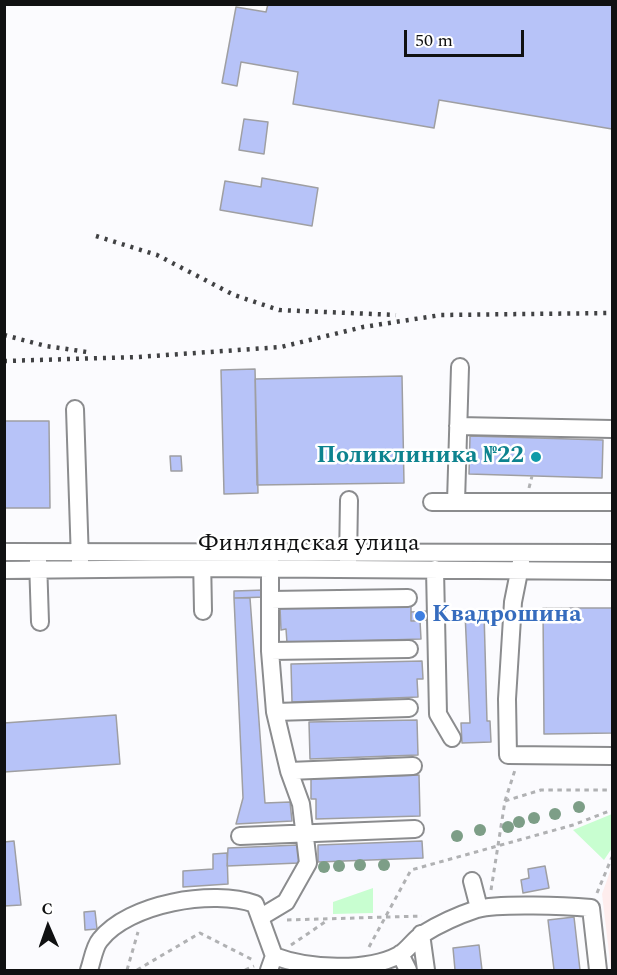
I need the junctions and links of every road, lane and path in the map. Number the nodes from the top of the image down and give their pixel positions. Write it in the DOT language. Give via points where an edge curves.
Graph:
graph roads {
  1 [pos="460,367"];
  2 [pos="75,409"];
  3 [pos="458,426"];
  4 [pos="612,429"];
  5 [pos="532,476"];
  6 [pos="530,486"];
  7 [pos="349,500"];
  8 [pos="432,502"];
  9 [pos="456,502"];
  10 [pos="612,502"];
  11 [pos="80,550"];
  12 [pos="202,550"];
  13 [pos="38,551"];
  14 [pos="270,551"];
  15 [pos="4,552"];
  16 [pos="348,552"];
  17 [pos="521,552"];
  18 [pos="612,553"];
  19 [pos="80,568"];
  20 [pos="202,568"];
  21 [pos="38,569"];
  22 [pos="270,569"];
  23 [pos="348,569"];
  24 [pos="435,569"];
  25 [pos="4,570"];
  26 [pos="521,570"];
  27 [pos="612,571"];
  28 [pos="408,598"];
  29 [pos="270,600"];
  30 [pos="203,611"];
  31 [pos="40,622"];
  32 [pos="409,649"];
  33 [pos="270,651"];
  34 [pos="409,708"];
  35 [pos="275,712"];
  36 [pos="452,738"];
  37 [pos="516,755"];
  38 [pos="612,756"];
  39 [pos="413,766"];
  40 [pos="289,771"];
  41 [pos="612,790"];
  42 [pos="505,801"];
  43 [pos="612,810"];
  44 [pos="415,829"];
  45 [pos="306,833"];
  46 [pos="240,836"];
  47 [pos="498,846"];
  48 [pos="612,858"];
  49 [pos="472,881"];
  50 [pos="591,908"];
  51 [pos="479,909"];
  52 [pos="143,912"];
  53 [pos="431,914"];
  54 [pos="387,917"];
  55 [pos="329,919"];
  56 [pos="262,920"];
  57 [pos="421,934"];
  58 [pos="400,954"];
  59 [pos="268,963"];
  60 [pos="358,964"];
  61 [pos="89,970"];
  62 [pos="127,970"];
  63 [pos="137,970"];
  64 [pos="408,970"];
  65 [pos="426,970"];
  66 [pos="598,970"];
  1 -- 3 [label="street"];
  2 -- 11 [label="street"];
  3 -- 4 [label="street"];
  3 -- 9 [label="street"];
  5 -- 6 [label="path"];
  7 -- 16 [label="street"];
  8 -- 9 [label="street"];
  9 -- 10 [label="street"];
  11 -- 12 [label="street, Финляндская улица"];
  11 -- 13 [label="street, Финляндская улица"];
  11 -- 19 [label="street"];
  12 -- 14 [label="street, Финляндская улица"];
  12 -- 20 [label="street"];
  13 -- 15 [label="street, Финляндская улица"];
  13 -- 21 [label="street"];
  14 -- 16 [label="street, Финляндская улица"];
  14 -- 22 [label="street"];
  16 -- 17 [label="street, Финляндская улица"];
  16 -- 23 [label="street"];
  17 -- 18 [label="street, Финляндская улица"];
  17 -- 26 [label="street"];
  19 -- 20 [label="street, Финляндская улица"];
  19 -- 21 [label="street, Финляндская улица"];
  20 -- 22 [label="street, Финляндская улица"];
  20 -- 30 [label="street"];
  21 -- 25 [label="street, Финляндская улица"];
  21 -- 31 [label="street"];
  22 -- 23 [label="street, Финляндская улица"];
  22 -- 29 [label="street"];
  23 -- 24 [label="street, Финляндская улица"];
  24 -- 26 [label="street, Финляндская улица"];
  24 -- 36 [label="street" via="438,714"];
  26 -- 27 [label="street, Финляндская улица"];
  26 -- 37 [label="street" via="513,602 507,699 508,755"];
  28 -- 29 [label="street"];
  29 -- 33 [label="street"];
  32 -- 33 [label="street"];
  33 -- 35 [label="street"];
  34 -- 35 [label="street"];
  35 -- 40 [label="street"];
  37 -- 38 [label="street"];
  37 -- 42 [label="path" via="516,769"];
  39 -- 40 [label="street"];
  40 -- 45 [label="street"];
  41 -- 42 [label="path" via="541,790"];
  42 -- 47 [label="path"];
  43 -- 47 [label="path"];
  44 -- 45 [label="street"];
  45 -- 46 [label="street"];
  45 -- 56 [label="street" via="308,863 303,875 286,902"];
  47 -- 51 [label="path" via="490,898"];
  47 -- 54 [label="path" via="411,870"];
  48 -- 50 [label="path"];
  49 -- 51 [label="street"];
  50 -- 51 [label="street"];
  50 -- 66 [label="street"];
  51 -- 57 [label="street"];
  52 -- 56 [label="street" via="161,903 242,899 255,904"];
  52 -- 61 [label="street" via="120,923 99,941"];
  52 -- 62 [label="path"];
  53 -- 54 [label="path"];
  54 -- 55 [label="path"];
  54 -- 60 [label="path"];
  55 -- 56 [label="path"];
  55 -- 59 [label="path"];
  56 -- 59 [label="street"];
  57 -- 58 [label="street"];
  57 -- 65 [label="street"];
  58 -- 60 [label="street" via="372,964"];
  58 -- 64 [label="street"];
  59 -- 60 [label="street"];
  59 -- 63 [label="path" via="200,933"];
}
